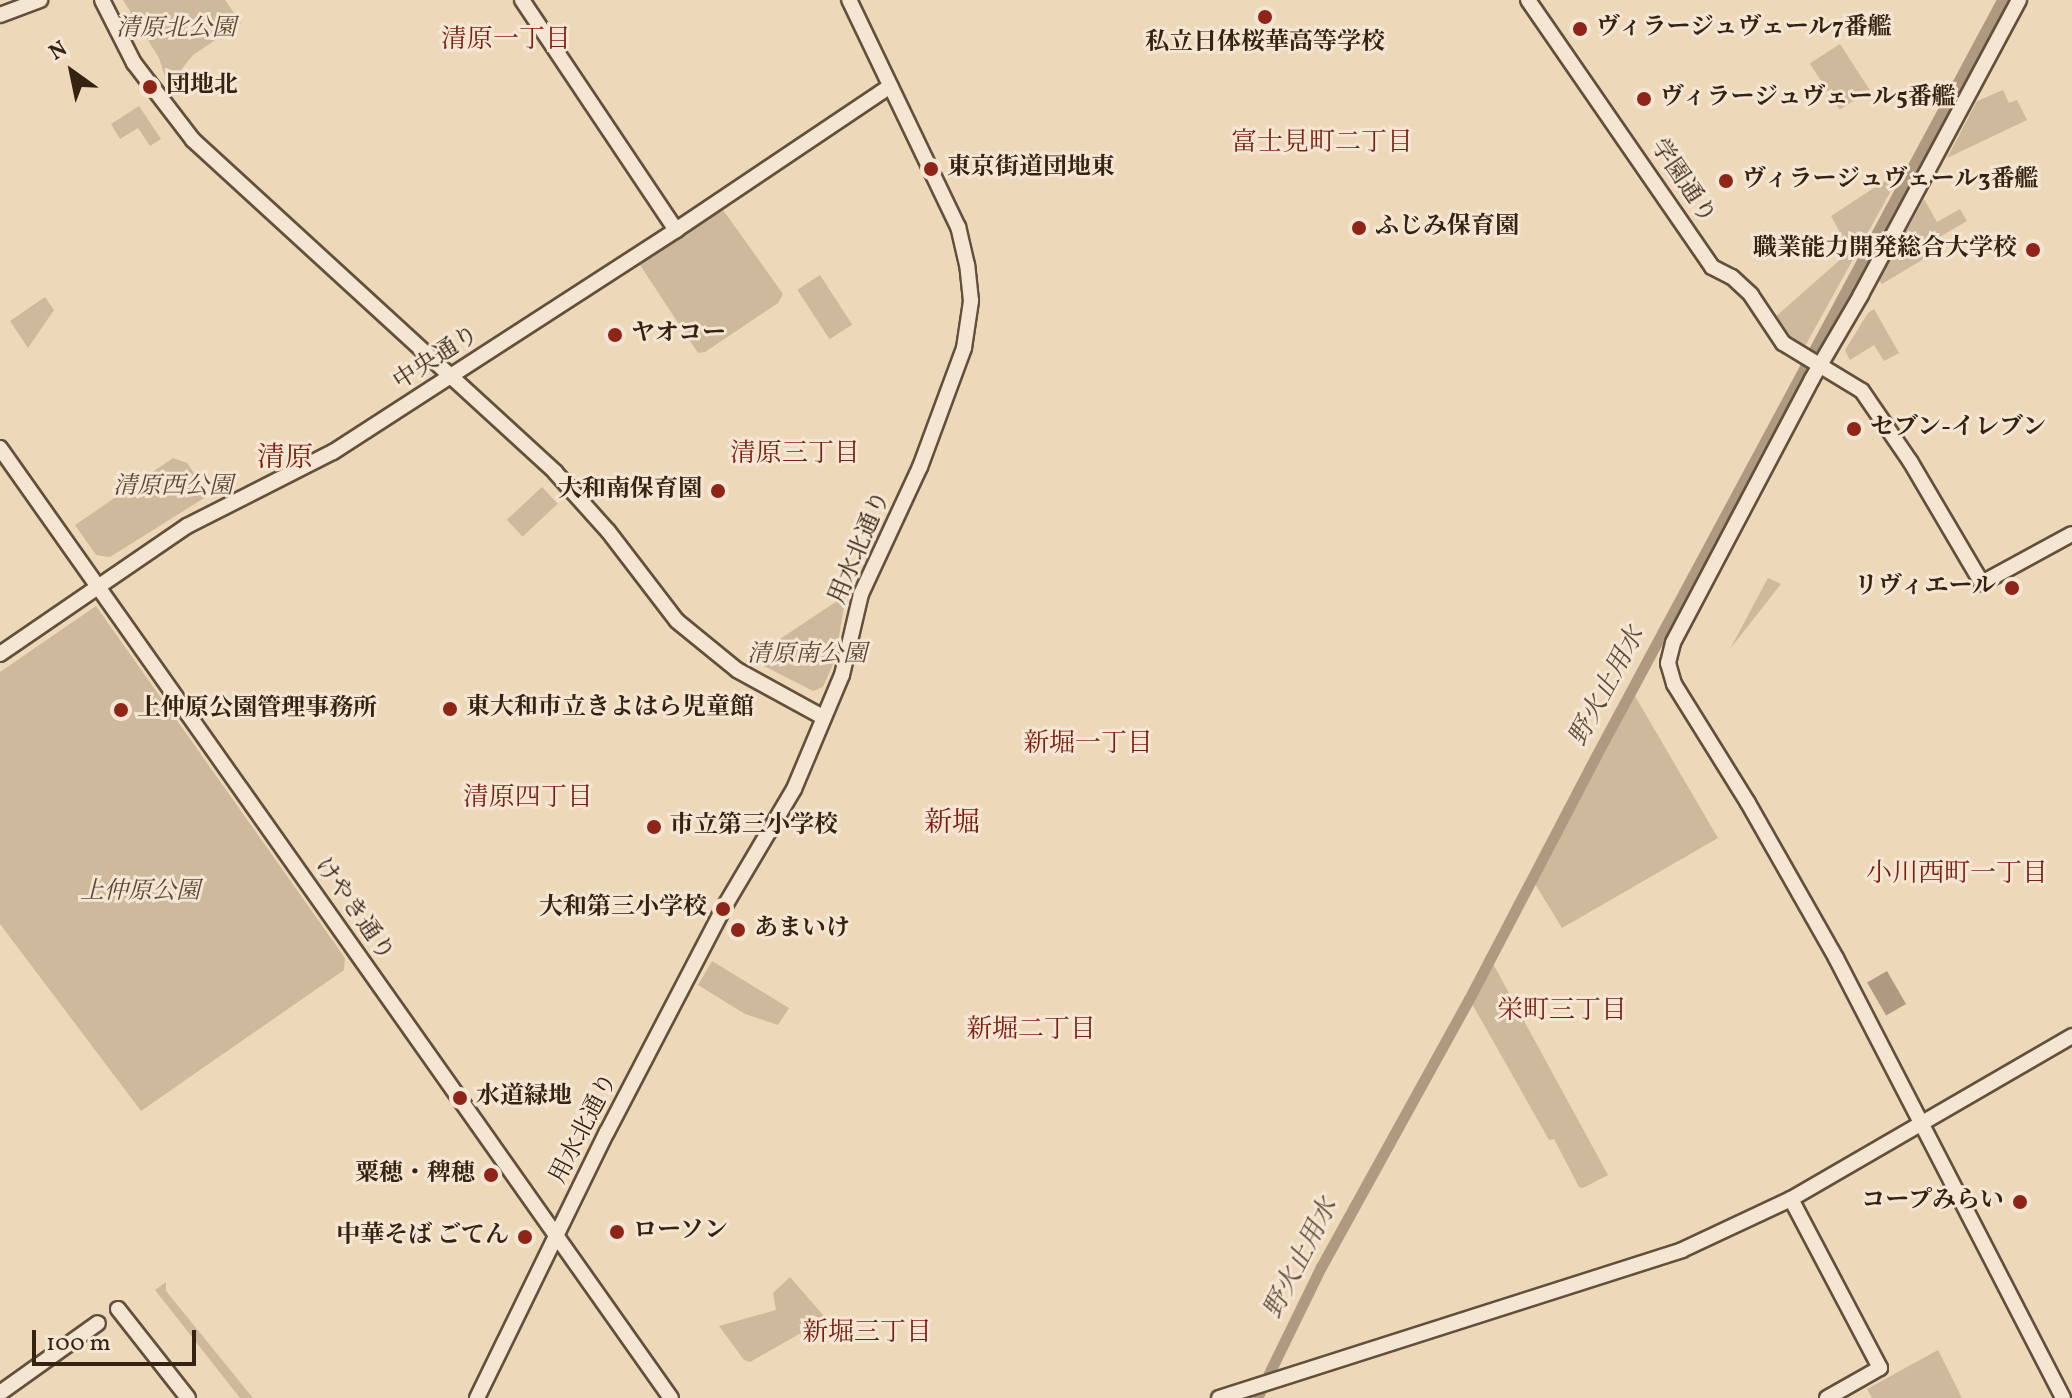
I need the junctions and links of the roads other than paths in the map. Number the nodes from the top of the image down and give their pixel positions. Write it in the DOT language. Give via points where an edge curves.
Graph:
graph roads {
  1 [pos="40,0"];
  2 [pos="102,0"];
  3 [pos="522,0"];
  4 [pos="849,0"];
  5 [pos="1528,0"];
  6 [pos="2019,0"];
  7 [pos="0,15"];
  8 [pos="890,86"];
  9 [pos="676,230"];
  10 [pos="1816,363"];
  11 [pos="451,376"];
  12 [pos="0,448"];
  13 [pos="2072,534"];
  14 [pos="99,587"];
  15 [pos="0,654"];
  16 [pos="823,717"];
  17 [pos="2072,1036"];
  18 [pos="1919,1124"];
  19 [pos="1791,1199"];
  20 [pos="557,1233"];
  21 [pos="118,1309"];
  22 [pos="98,1323"];
  23 [pos="0,1393"];
  24 [pos="188,1398"];
  25 [pos="477,1398"];
  26 [pos="671,1398"];
  27 [pos="1219,1398"];
  28 [pos="1827,1398"];
  29 [pos="2063,1398"];
  1 -- 7 [label="street"];
  2 -- 11 [label="street" via="150,87 193,140"];
  3 -- 9 [label="street"];
  4 -- 8 [label="street, 用水北通り"];
  5 -- 10 [label="street, 学園通り" via="1712,267 1751,295 1783,343"];
  6 -- 10 [label="street" via="1868,282"];
  8 -- 9 [label="street, 中央通り"];
  8 -- 16 [label="street, 用水北通り" via="958,227 969,278 968,327 920,467 861,594 842,675"];
  9 -- 11 [label="street, 中央通り"];
  10 -- 13 [label="street, 学園通り" via="1862,391 1982,583"];
  10 -- 18 [label="street" via="1673,643 1668,663 1674,684 1836,958"];
  11 -- 14 [label="street, 中央通り" via="333,452 187,526"];
  11 -- 16 [label="street" via="578,496 677,621 737,670"];
  12 -- 14 [label="street, けやき通り"];
  14 -- 15 [label="street, 中央通り"];
  14 -- 20 [label="street, けやき通り"];
  16 -- 20 [label="street, 用水北通り" via="794,789 723,909"];
  17 -- 18 [label="street"];
  18 -- 19 [label="street"];
  18 -- 29 [label="street"];
  19 -- 27 [label="street" via="1682,1250"];
  19 -- 28 [label="street" via="1880,1368"];
  20 -- 25 [label="street, 用水北通り"];
  20 -- 26 [label="street, けやき通り"];
  21 -- 24 [label="street"];
  22 -- 23 [label="street"];
}
